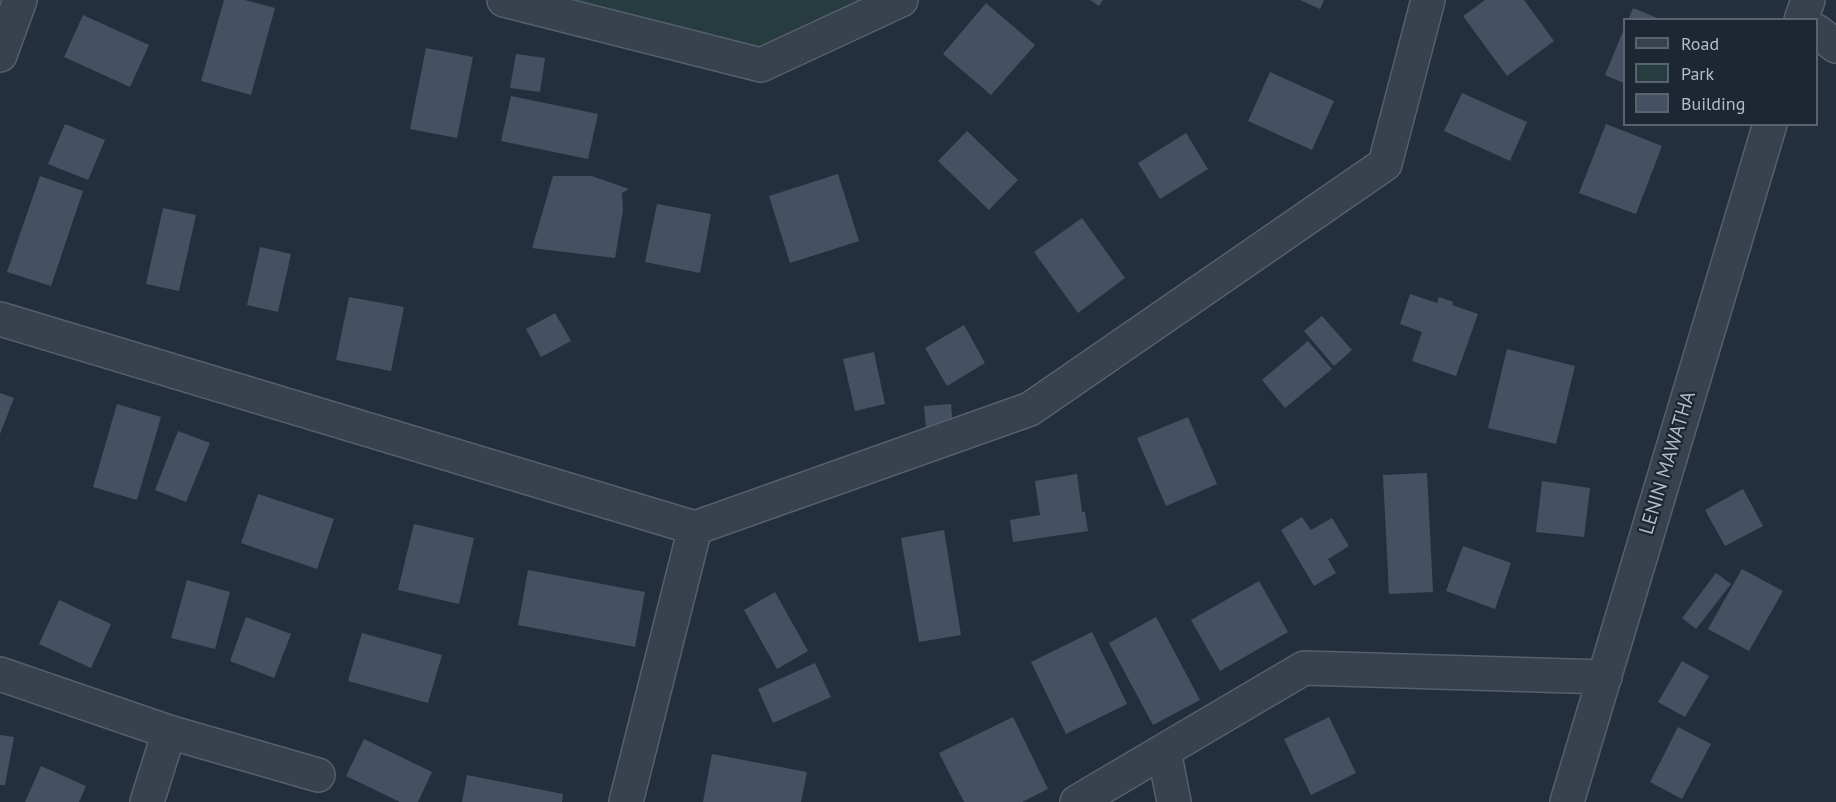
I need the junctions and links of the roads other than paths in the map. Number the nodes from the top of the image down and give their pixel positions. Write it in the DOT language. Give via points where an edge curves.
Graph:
graph roads {
  1 [pos="20,0"];
  2 [pos="504,0"];
  3 [pos="901,0"];
  4 [pos="1428,0"];
  5 [pos="1808,0"];
  6 [pos="1801,18"];
  7 [pos="1818,32"];
  8 [pos="1836,46"];
  9 [pos="0,55"];
  10 [pos="1769,126"];
  11 [pos="0,319"];
  12 [pos="695,528"];
  13 [pos="0,674"];
  14 [pos="1605,676"];
  15 [pos="169,732"];
  16 [pos="1164,751"];
  17 [pos="318,775"];
  18 [pos="147,802"];
  19 [pos="626,802"];
  20 [pos="1077,802"];
  21 [pos="1173,802"];
  22 [pos="1567,802"];
  1 -- 9 [label="street"];
  2 -- 3 [label="street" via="760,65"];
  4 -- 12 [label="street" via="1385,164 1030,409"];
  5 -- 6 [label="street"];
  7 -- 8 [label="street"];
  10 -- 14 [label="street, LENIN MAWATHA"];
  11 -- 12 [label="street"];
  12 -- 19 [label="street"];
  13 -- 15 [label="street"];
  14 -- 16 [label="street" via="1304,668"];
  14 -- 22 [label="street, LENIN MAWATHA"];
  15 -- 17 [label="street"];
  15 -- 18 [label="street"];
  16 -- 20 [label="street"];
  16 -- 21 [label="street"];
}
